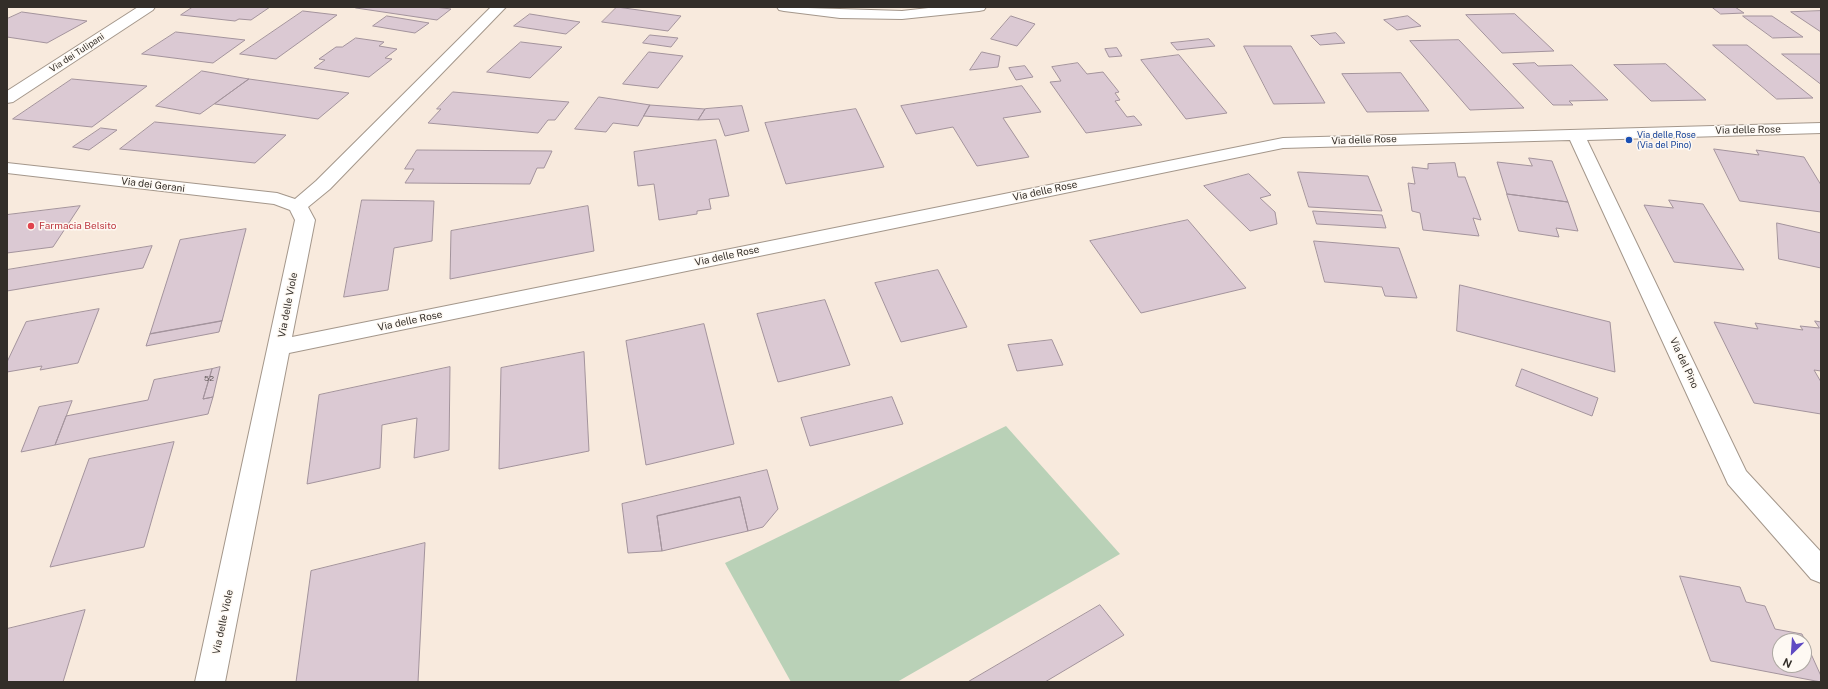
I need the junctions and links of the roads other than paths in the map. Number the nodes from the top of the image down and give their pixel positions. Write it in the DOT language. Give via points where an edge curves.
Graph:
graph roads {
  1 [pos="148,7"];
  2 [pos="499,7"];
  3 [pos="784,7"];
  4 [pos="979,7"];
  5 [pos="7,98"];
  6 [pos="1821,128"];
  7 [pos="1576,134"];
  8 [pos="7,168"];
  9 [pos="298,206"];
  10 [pos="279,347"];
  11 [pos="1821,571"];
  12 [pos="210,682"];
  1 -- 5 [label="street, Via dei Tulipani"];
  2 -- 9 [label="street"];
  3 -- 4 [label="street" via="840,14 902,15"];
  6 -- 7 [label="street, Via delle Rose"];
  7 -- 10 [label="street, Via delle Rose" via="1283,143"];
  7 -- 11 [label="street, Via del Pino" via="1737,477"];
  8 -- 9 [label="street, Via dei Gerani" via="277,200"];
  9 -- 10 [label="street, Via delle Viole" via="305,220"];
  10 -- 12 [label="street, Via delle Viole"];
}
